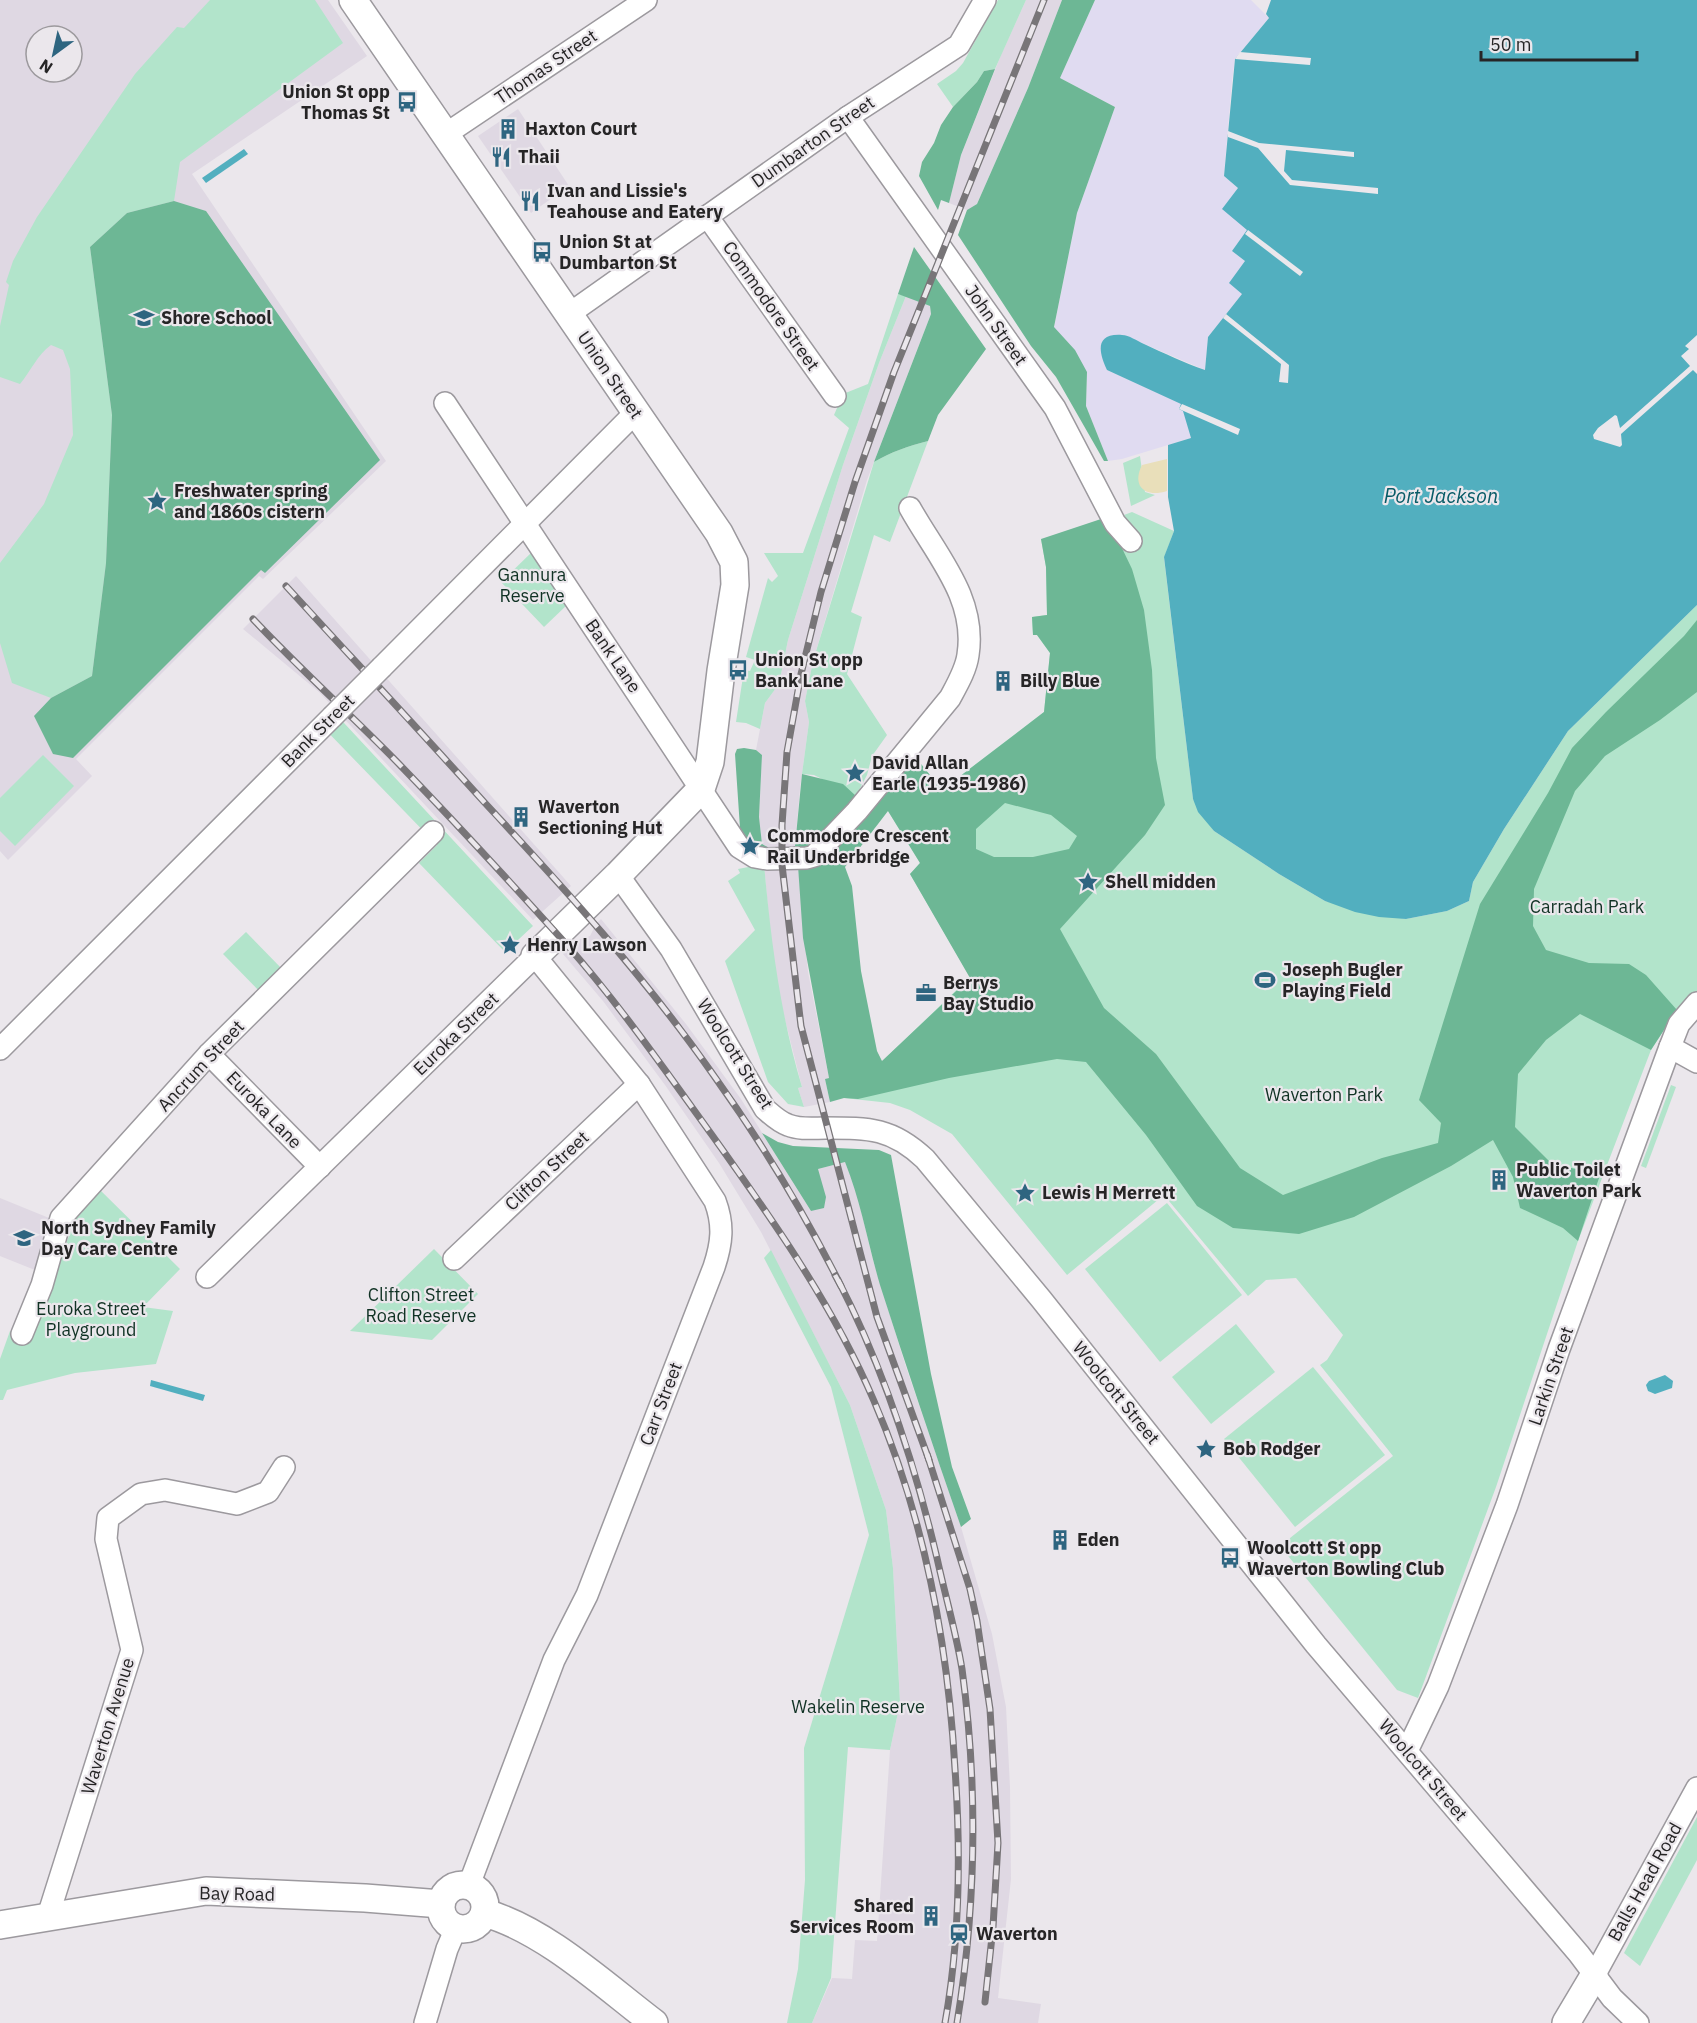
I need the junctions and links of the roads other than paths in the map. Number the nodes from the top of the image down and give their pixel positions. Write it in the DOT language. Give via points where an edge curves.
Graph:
graph roads {
  1 [pos="353,0"];
  2 [pos="646,0"];
  3 [pos="986,0"];
  4 [pos="848,117"];
  5 [pos="446,134"];
  6 [pos="707,216"];
  7 [pos="568,314"];
  8 [pos="835,396"];
  9 [pos="446,403"];
  10 [pos="635,412"];
  11 [pos="910,508"];
  12 [pos="525,524"];
  13 [pos="1131,541"];
  14 [pos="701,789"];
  15 [pos="433,832"];
  16 [pos="618,875"];
  17 [pos="535,957"];
  18 [pos="1697,1003"];
  19 [pos="1670,1047"];
  20 [pos="0,1049"];
  21 [pos="209,1054"];
  22 [pos="1697,1062"];
  23 [pos="639,1084"];
  24 [pos="320,1167"];
  25 [pos="454,1259"];
  26 [pos="207,1277"];
  27 [pos="22,1334"];
  28 [pos="284,1467"];
  29 [pos="1407,1751"];
  30 [pos="1697,1788"];
  31 [pos="469,1886"];
  32 [pos="441,1904"];
  33 [pos="485,1913"];
  34 [pos="48,1916"];
  35 [pos="0,1925"];
  36 [pos="456,1928"];
  37 [pos="1594,1976"];
  38 [pos="425,2023"];
  39 [pos="654,2023"];
  40 [pos="1566,2023"];
  41 [pos="1638,2023"];
  1 -- 5 [label="street, Union Street"];
  2 -- 5 [label="street, Thomas Street"];
  3 -- 4 [label="street, Dumbarton Street" via="959,45"];
  4 -- 6 [label="street, Dumbarton Street"];
  4 -- 13 [label="street, John Street" via="1055,408 1115,523"];
  5 -- 7 [label="street, Union Street"];
  6 -- 7 [label="street, Dumbarton Street"];
  6 -- 8 [label="street, Commodore Street"];
  7 -- 10 [label="street, Union Street"];
  9 -- 12 [label="street, Bank Lane"];
  10 -- 12 [label="street, Bank Street"];
  10 -- 14 [label="street, Union Street" via="719,533 734,562 735,585 710,762"];
  11 -- 14 [label="street, Bank Lane" via="957,585 965,606 968,656 950,698 857,811 814,856 767,859 744,850"];
  12 -- 14 [label="street, Bank Lane"];
  12 -- 20 [label="street, Bank Street, bridge"];
  14 -- 16 [label="street, Euroka Street"];
  15 -- 21 [label="street, Ancrum Street"];
  16 -- 17 [label="street, Euroka Street"];
  16 -- 29 [label="street, Woolcott Street" via="671,949 765,1109 788,1125 800,1128 865,1128 883,1132 898,1137 926,1159 1316,1645"];
  17 -- 23 [label="street, Carr Street"];
  17 -- 24 [label="street, Euroka Street"];
  18 -- 19 [label="street, Larkin Street" via="1680,1023"];
  19 -- 22 [label="street"];
  19 -- 29 [label="street, Larkin Street" via="1559,1349 1507,1505 1438,1686"];
  21 -- 24 [label="street, Euroka Lane"];
  21 -- 27 [label="street, Ancrum Street" via="61,1218 42,1285"];
  23 -- 25 [label="street, Clifton Street"];
  23 -- 31 [label="street, Carr Street" via="715,1201 722,1238 591,1584 554,1660"];
  24 -- 26 [label="street, Euroka Street"];
  28 -- 34 [label="street, Waverton Avenue" via="268,1492 237,1504 165,1490 141,1494 108,1518 106,1539 132,1650"];
  29 -- 37 [label="street, Woolcott Street"];
  30 -- 37 [label="street, Balls Head Road"];
  31 -- 32 [label="street" via="448,1890"];
  31 -- 33 [label="street" via="481,1893"];
  32 -- 34 [label="street, Bay Road" via="206,1891"];
  32 -- 36 [label="street" via="444,1918"];
  33 -- 36 [label="street" via="471,1928"];
  33 -- 39 [label="street" via="544,1939"];
  34 -- 35 [label="street, Bay Road"];
  36 -- 38 [label="street"];
  37 -- 40 [label="street"];
  37 -- 41 [label="street, Woolcott Street"];
}
